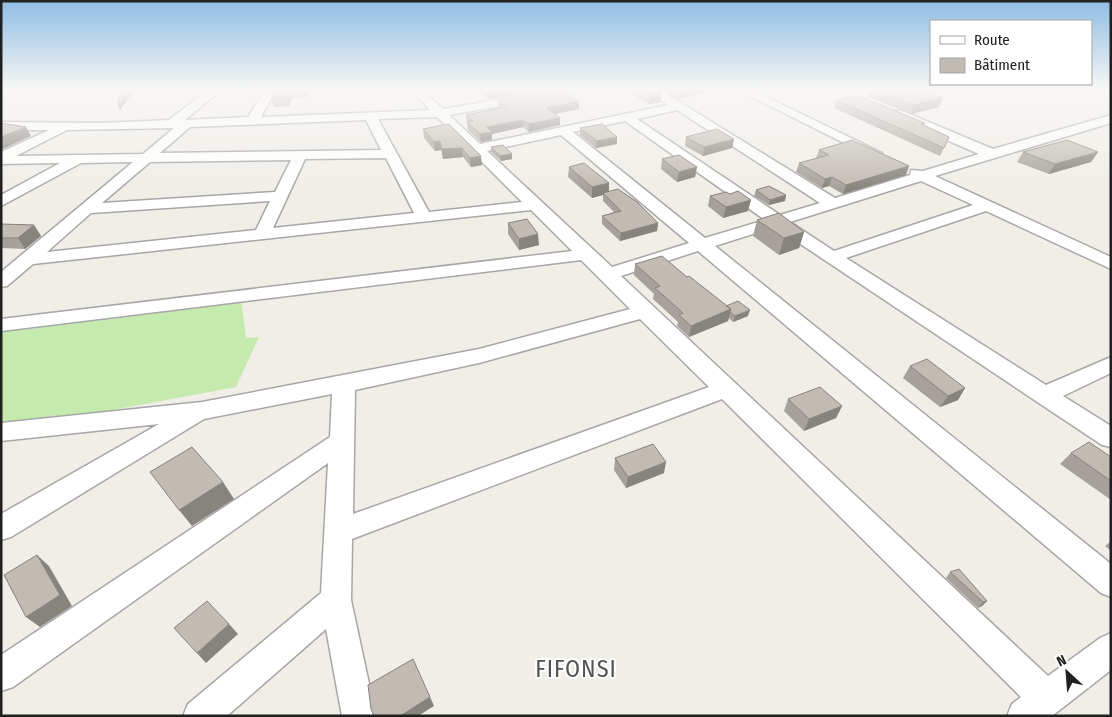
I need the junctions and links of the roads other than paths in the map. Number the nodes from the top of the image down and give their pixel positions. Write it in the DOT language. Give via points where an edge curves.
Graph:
graph roads {
  1 [pos="192,123"];
  2 [pos="374,123"];
  3 [pos="451,123"];
  4 [pos="598,123"];
  5 [pos="636,123"];
  6 [pos="706,123"];
  7 [pos="814,123"];
  8 [pos="920,123"];
  9 [pos="1096,123"];
  10 [pos="179,124"];
  11 [pos="1,126"];
  12 [pos="67,127"];
  13 [pos="564,131"];
  14 [pos="478,149"];
  15 [pos="391,154"];
  16 [pos="992,154"];
  17 [pos="300,155"];
  18 [pos="146,158"];
  19 [pos="1,159"];
  20 [pos="79,159"];
  21 [pos="888,159"];
  22 [pos="905,167"];
  23 [pos="923,176"];
  24 [pos="281,196"];
  25 [pos="1,201"];
  26 [pos="833,204"];
  27 [pos="536,205"];
  28 [pos="988,206"];
  29 [pos="87,209"];
  30 [pos="424,217"];
  31 [pos="778,221"];
  32 [pos="262,234"];
  33 [pos="702,245"];
  34 [pos="586,254"];
  35 [pos="832,256"];
  36 [pos="28,259"];
  37 [pos="1111,264"];
  38 [pos="608,274"];
  39 [pos="1,282"];
  40 [pos="645,311"];
  41 [pos="1,325"];
  42 [pos="1111,364"];
  43 [pos="344,384"];
  44 [pos="726,389"];
  45 [pos="1044,395"];
  46 [pos="202,411"];
  47 [pos="1,432"];
  48 [pos="1111,438"];
  49 [pos="342,441"];
  50 [pos="1,528"];
  51 [pos="338,532"];
  52 [pos="1111,583"];
  53 [pos="336,600"];
  54 [pos="1111,649"];
  55 [pos="1,676"];
  56 [pos="1036,707"];
  57 [pos="200,716"];
  58 [pos="360,716"];
  1 -- 10 [label="street"];
  2 -- 15 [label="street"];
  3 -- 14 [label="street"];
  4 -- 13 [label="street"];
  5 -- 31 [label="street"];
  6 -- 26 [label="street"];
  7 -- 21 [label="street"];
  8 -- 16 [label="street"];
  9 -- 16 [label="street"];
  10 -- 12 [label="street"];
  10 -- 18 [label="street"];
  11 -- 12 [label="street"];
  12 -- 19 [label="street"];
  13 -- 14 [label="street"];
  13 -- 33 [label="street"];
  14 -- 27 [label="street"];
  15 -- 17 [label="street"];
  15 -- 30 [label="street"];
  16 -- 23 [label="street"];
  17 -- 18 [label="street"];
  17 -- 24 [label="street"];
  18 -- 20 [label="street"];
  18 -- 29 [label="street"];
  19 -- 20 [label="street"];
  20 -- 25 [label="street"];
  22 -- 23 [label="street"];
  23 -- 26 [label="street"];
  23 -- 28 [label="street"];
  24 -- 29 [label="street"];
  24 -- 32 [label="street"];
  26 -- 31 [label="street"];
  27 -- 30 [label="street"];
  27 -- 34 [label="street"];
  28 -- 35 [label="street"];
  28 -- 37 [label="street"];
  29 -- 36 [label="street"];
  30 -- 32 [label="street"];
  31 -- 33 [label="street"];
  31 -- 35 [label="street"];
  32 -- 36 [label="street"];
  33 -- 38 [label="street"];
  33 -- 52 [label="street"];
  34 -- 38 [label="street"];
  34 -- 41 [label="street"];
  35 -- 45 [label="street"];
  36 -- 39 [label="street"];
  38 -- 40 [label="street"];
  40 -- 43 [label="street" via="542,340"];
  40 -- 44 [label="street"];
  42 -- 45 [label="street"];
  43 -- 46 [label="street"];
  43 -- 49 [label="street"];
  44 -- 51 [label="street"];
  44 -- 56 [label="street"];
  45 -- 48 [label="street"];
  46 -- 47 [label="street"];
  46 -- 50 [label="street"];
  49 -- 51 [label="street"];
  49 -- 55 [label="street"];
  51 -- 53 [label="street"];
  53 -- 57 [label="street"];
  53 -- 58 [label="street"];
  54 -- 56 [label="street"];
}
